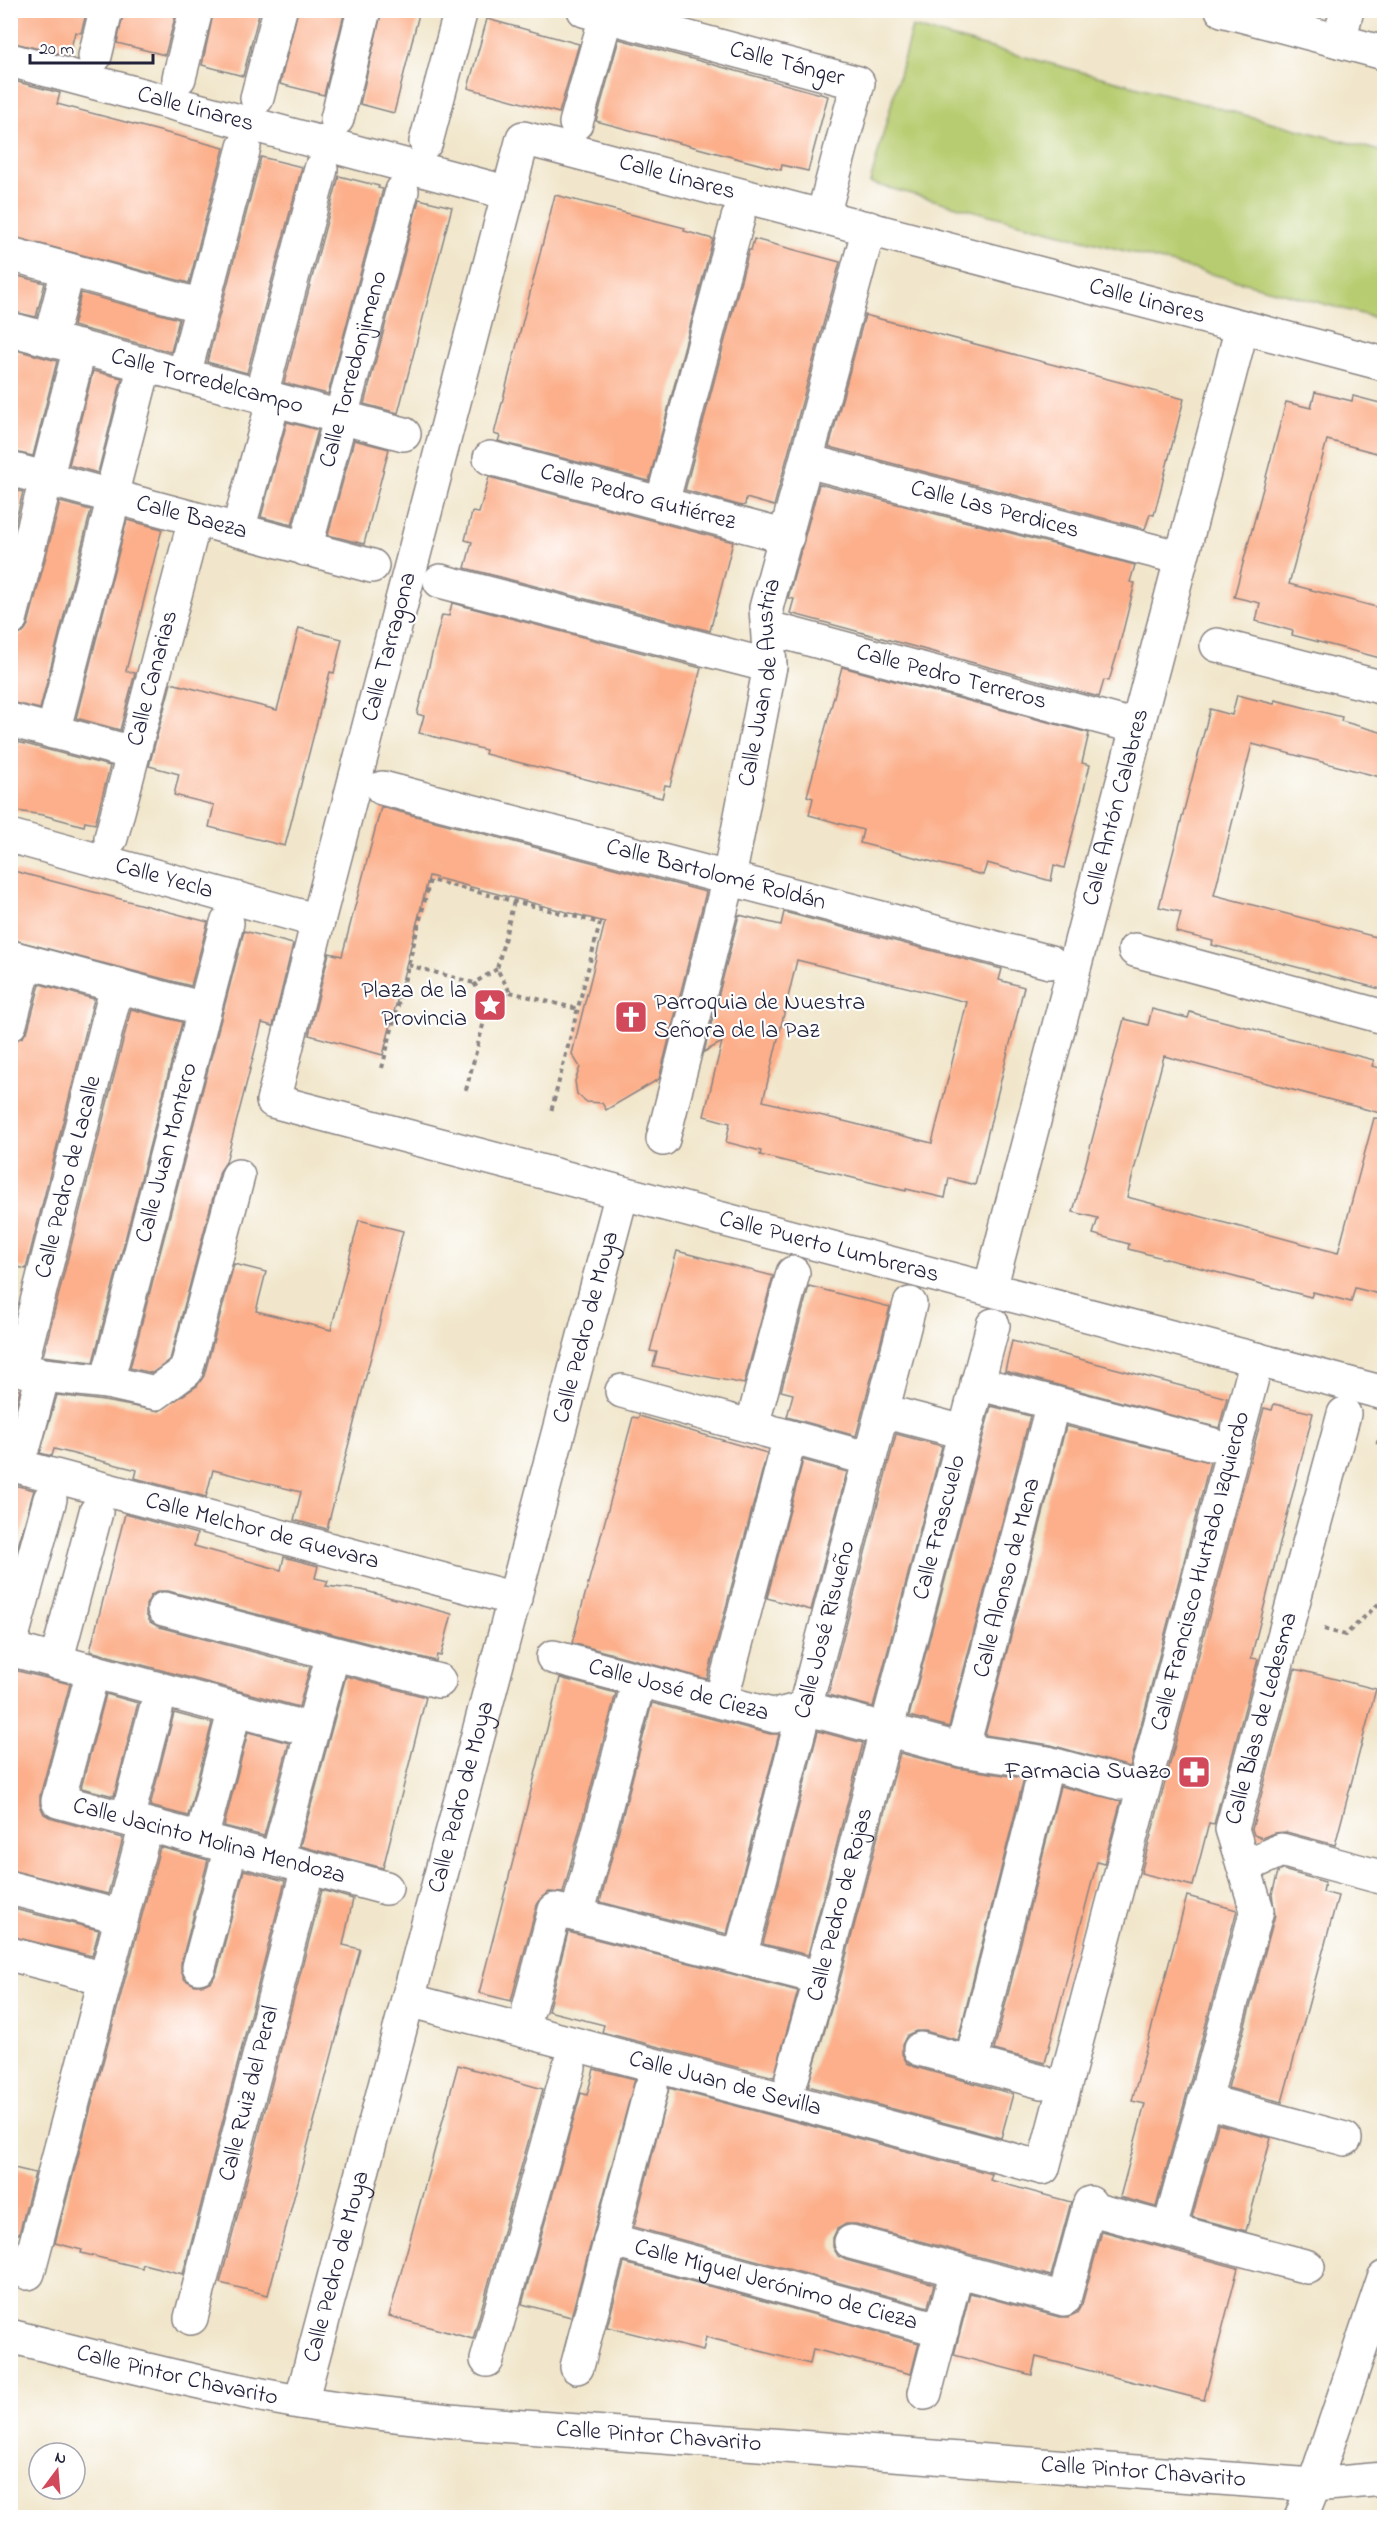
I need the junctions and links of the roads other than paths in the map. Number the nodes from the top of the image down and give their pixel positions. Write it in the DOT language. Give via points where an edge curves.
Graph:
graph roads {
  1 [pos="106,10"];
  2 [pos="196,10"];
  3 [pos="280,10"];
  4 [pos="364,10"];
  5 [pos="461,10"];
  6 [pos="1222,10"];
  7 [pos="593,19"];
  8 [pos="1343,26"];
  9 [pos="1384,54"];
  10 [pos="95,56"];
  11 [pos="10,60"];
  12 [pos="179,78"];
  13 [pos="257,98"];
  14 [pos="337,119"];
  15 [pos="576,123"];
  16 [pos="426,142"];
  17 [pos="244,147"];
  18 [pos="321,169"];
  19 [pos="402,191"];
  20 [pos="509,193"];
  21 [pos="823,216"];
  22 [pos="738,218"];
  23 [pos="869,228"];
  24 [pos="10,254"];
  25 [pos="68,270"];
  26 [pos="202,306"];
  27 [pos="1242,327"];
  28 [pos="11,329"];
  29 [pos="65,343"];
  30 [pos="144,364"];
  31 [pos="1384,364"];
  32 [pos="184,375"];
  33 [pos="267,397"];
  34 [pos="341,417"];
  35 [pos="405,434"];
  36 [pos="490,458"];
  37 [pos="807,461"];
  38 [pos="10,469"];
  39 [pos="47,478"];
  40 [pos="112,496"];
  41 [pos="662,503"];
  42 [pos="195,519"];
  43 [pos="238,530"];
  44 [pos="787,537"];
  45 [pos="305,549"];
  46 [pos="1182,558"];
  47 [pos="372,566"];
  48 [pos="440,580"];
  49 [pos="10,620"];
  50 [pos="768,628"];
  51 [pos="1217,645"];
  52 [pos="770,666"];
  53 [pos="1384,688"];
  54 [pos="10,720"];
  55 [pos="1137,727"];
  56 [pos="53,732"];
  57 [pos="133,753"];
  58 [pos="382,788"];
  59 [pos="10,836"];
  60 [pos="111,838"];
  61 [pos="729,878"];
  62 [pos="318,921"];
  63 [pos="227,923"];
  64 [pos="1135,950"];
  65 [pos="18,959"];
  66 [pos="1050,962"];
  67 [pos="117,986"];
  68 [pos="204,1009"];
  69 [pos="1384,1017"];
  70 [pos="10,1024"];
  71 [pos="273,1101"];
  72 [pos="663,1139"];
  73 [pos="238,1176"];
  74 [pos="622,1193"];
  75 [pos="793,1274"];
  76 [pos="990,1289"];
  77 [pos="910,1304"];
  78 [pos="993,1325"];
  79 [pos="1257,1359"];
  80 [pos="25,1370"];
  81 [pos="107,1382"];
  82 [pos="977,1383"];
  83 [pos="622,1391"];
  84 [pos="1384,1393"];
  85 [pos="1053,1403"];
  86 [pos="883,1411"];
  87 [pos="1344,1414"];
  88 [pos="752,1426"];
  89 [pos="964,1432"];
  90 [pos="790,1437"];
  91 [pos="1210,1444"];
  92 [pos="17,1454"];
  93 [pos="870,1459"];
  94 [pos="50,1499"];
  95 [pos="96,1512"];
  96 [pos="515,1599"];
  97 [pos="164,1609"];
  98 [pos="10,1644"];
  99 [pos="10,1649"];
  100 [pos="333,1654"];
  101 [pos="553,1657"];
  102 [pos="56,1662"];
  103 [pos="93,1671"];
  104 [pos="639,1680"];
  105 [pos="439,1681"];
  106 [pos="161,1690"];
  107 [pos="722,1701"];
  108 [pos="805,1708"];
  109 [pos="235,1709"];
  110 [pos="312,1730"];
  111 [pos="886,1730"];
  112 [pos="962,1750"];
  113 [pos="1047,1763"];
  114 [pos="1121,1783"];
  115 [pos="136,1822"];
  116 [pos="216,1843"];
  117 [pos="277,1860"];
  118 [pos="1244,1867"];
  119 [pos="308,1868"];
  120 [pos="1384,1878"];
  121 [pos="10,1888"];
  122 [pos="386,1888"];
  123 [pos="577,1915"];
  124 [pos="122,1917"];
  125 [pos="10,1954"];
  126 [pos="740,1957"];
  127 [pos="199,1967"];
  128 [pos="821,1978"];
  129 [pos="105,1979"];
  130 [pos="408,2000"];
  131 [pos="529,2008"];
  132 [pos="920,2049"];
  133 [pos="971,2063"];
  134 [pos="569,2067"];
  135 [pos="792,2078"];
  136 [pos="1042,2082"];
  137 [pos="651,2088"];
  138 [pos="1205,2101"];
  139 [pos="1345,2139"];
  140 [pos="1043,2168"];
  141 [pos="1169,2230"];
  142 [pos="610,2240"];
  143 [pos="851,2242"];
  144 [pos="1308,2267"];
  145 [pos="957,2270"];
  146 [pos="28,2273"];
  147 [pos="1384,2278"];
  148 [pos="191,2318"];
  149 [pos="942,2330"];
  150 [pos="10,2336"];
  151 [pos="487,2360"];
  152 [pos="577,2367"];
  153 [pos="925,2393"];
  154 [pos="301,2402"];
  155 [pos="1384,2479"];
  156 [pos="1314,2485"];
  157 [pos="1301,2517"];
  1 -- 10 [label="street"];
  2 -- 12 [label="street"];
  3 -- 13 [label="street"];
  4 -- 14 [label="street"];
  5 -- 16 [label="street"];
  6 -- 8 [label="street"];
  7 -- 15 [label="street"];
  7 -- 21 [label="street, Calle Tánger" via="858,83"];
  8 -- 9 [label="street"];
  11 -- 20 [label="street, Calle Linares"];
  17 -- 26 [label="street"];
  18 -- 33 [label="street"];
  19 -- 34 [label="street, Calle Torredonjimeno"];
  20 -- 21 [label="street, Calle Linares" via="523,138"];
  20 -- 62 [label="street, Calle Tarragona"];
  21 -- 23 [label="street, Calle Linares"];
  22 -- 41 [label="street"];
  23 -- 27 [label="street, Calle Linares"];
  23 -- 37 [label="street, Calle Juan de Austria"];
  24 -- 25 [label="street"];
  25 -- 26 [label="street"];
  25 -- 29 [label="street"];
  26 -- 32 [label="street"];
  27 -- 31 [label="street, Calle Linares"];
  27 -- 46 [label="street, Calle Antón Calabres"];
  28 -- 29 [label="street, Calle Torredelcampo"];
  29 -- 30 [label="street, Calle Torredelcampo"];
  29 -- 39 [label="street"];
  30 -- 32 [label="street, Calle Torredelcampo"];
  30 -- 40 [label="street"];
  32 -- 33 [label="street, Calle Torredelcampo"];
  33 -- 34 [label="street, Calle Torredelcampo"];
  33 -- 43 [label="street"];
  34 -- 35 [label="street, Calle Torredelcampo"];
  34 -- 45 [label="street, Calle Torredonjimeno"];
  36 -- 41 [label="street, Calle Pedro Gutiérrez"];
  37 -- 44 [label="street, Calle Juan de Austria"];
  37 -- 46 [label="street, Calle Las Perdices"];
  38 -- 39 [label="street, Calle Baeza"];
  39 -- 40 [label="street, Calle Baeza"];
  39 -- 49 [label="street"];
  40 -- 42 [label="street, Calle Baeza"];
  40 -- 56 [label="street"];
  41 -- 44 [label="street, Calle Pedro Gutiérrez"];
  42 -- 43 [label="street, Calle Baeza"];
  42 -- 57 [label="street, Calle Canarias"];
  43 -- 45 [label="street, Calle Baeza"];
  44 -- 50 [label="street, Calle Juan de Austria" via="766,608"];
  45 -- 47 [label="street, Calle Baeza"];
  46 -- 55 [label="street, Calle Antón Calabres"];
  48 -- 52 [label="street"];
  50 -- 52 [label="street, Calle Juan de Austria"];
  50 -- 55 [label="street, Calle Pedro Terreros"];
  51 -- 53 [label="street"];
  52 -- 61 [label="street, Calle Juan de Austria"];
  54 -- 56 [label="street"];
  55 -- 76 [label="street, Calle Antón Calabres"];
  56 -- 57 [label="street"];
  57 -- 60 [label="street, Calle Canarias"];
  58 -- 61 [label="street, Calle Bartolomé Roldán"];
  59 -- 62 [label="street, Calle Yecla"];
  61 -- 66 [label="street, Calle Bartolomé Roldán"];
  61 -- 72 [label="street, Calle Juan de Austria"];
  62 -- 71 [label="street, Calle Tarragona"];
  63 -- 68 [label="street, Calle Juan Montero"];
  64 -- 69 [label="street"];
  65 -- 67 [label="street"];
  65 -- 70 [label="street"];
  67 -- 68 [label="street"];
  67 -- 80 [label="street, Calle Pedro de Lacalle"];
  68 -- 81 [label="street, Calle Juan Montero"];
  71 -- 74 [label="street, Calle Puerto Lumbreras"];
  73 -- 81 [label="street" via="186,1371 156,1393"];
  74 -- 76 [label="street, Calle Puerto Lumbreras"];
  74 -- 96 [label="street, Calle Pedro de Moya"];
  75 -- 88 [label="street"];
  76 -- 79 [label="street, Calle Puerto Lumbreras"];
  77 -- 86 [label="street, Calle José Risueño"];
  78 -- 82 [label="street, Calle Frascuelo"];
  79 -- 84 [label="street, Calle Puerto Lumbreras"];
  79 -- 140 [label="street, Calle Francisco Hurtado Izquierdo"];
  80 -- 81 [label="street"];
  80 -- 92 [label="street, Calle Pedro de Lacalle"];
  82 -- 85 [label="street"];
  82 -- 89 [label="street, Calle Frascuelo"];
  83 -- 88 [label="street"];
  85 -- 91 [label="street"];
  85 -- 112 [label="street, Calle Alonso de Mena"];
  86 -- 89 [label="street"];
  86 -- 93 [label="street, Calle José Risueño"];
  87 -- 118 [label="street, Calle Blas de Ledesma" via="1232,1829"];
  88 -- 90 [label="street"];
  89 -- 111 [label="street, Calle Frascuelo"];
  90 -- 93 [label="street"];
  90 -- 107 [label="street"];
  92 -- 96 [label="street, Calle Melchor de Guevara"];
  93 -- 108 [label="street, Calle José Risueño"];
  94 -- 98 [label="street"];
  95 -- 102 [label="street"];
  96 -- 130 [label="street, Calle Pedro de Moya"];
  97 -- 100 [label="street"];
  99 -- 102 [label="street"];
  100 -- 105 [label="street"];
  100 -- 110 [label="street"];
  101 -- 104 [label="street, Calle José de Cieza"];
  102 -- 103 [label="street"];
  103 -- 106 [label="street"];
  103 -- 115 [label="street, Calle Jacinto Molina Mendoza" via="58,1801"];
  104 -- 107 [label="street, Calle José de Cieza"];
  104 -- 123 [label="street"];
  106 -- 109 [label="street"];
  106 -- 115 [label="street"];
  107 -- 108 [label="street, Calle José de Cieza" via="776,1716"];
  108 -- 111 [label="street, Calle José de Cieza"];
  108 -- 126 [label="street, Calle José Risueño"];
  109 -- 110 [label="street"];
  109 -- 116 [label="street"];
  110 -- 117 [label="street"];
  111 -- 112 [label="street, Calle José de Cieza"];
  111 -- 128 [label="street, Calle Pedro de Rojas"];
  112 -- 113 [label="street, Calle José de Cieza"];
  113 -- 114 [label="street, Calle José de Cieza"];
  113 -- 133 [label="street"];
  115 -- 116 [label="street, Calle Jacinto Molina Mendoza"];
  115 -- 124 [label="street"];
  116 -- 117 [label="street, Calle Jacinto Molina Mendoza"];
  116 -- 127 [label="street"];
  117 -- 119 [label="street, Calle Jacinto Molina Mendoza"];
  118 -- 120 [label="street" via="1281,1850"];
  118 -- 138 [label="street, Calle Blas de Ledesma" via="1257,1910"];
  119 -- 122 [label="street, Calle Jacinto Molina Mendoza"];
  119 -- 148 [label="street, Calle Ruiz del Peral"];
  121 -- 124 [label="street"];
  123 -- 126 [label="street"];
  123 -- 131 [label="street" via="555,1910"];
  124 -- 129 [label="street"];
  125 -- 129 [label="street"];
  126 -- 128 [label="street"];
  128 -- 135 [label="street, Calle Pedro de Rojas"];
  129 -- 146 [label="street"];
  130 -- 140 [label="street, Calle Juan de Sevilla"];
  130 -- 154 [label="street, Calle Pedro de Moya"];
  132 -- 133 [label="street"];
  133 -- 136 [label="street"];
  134 -- 151 [label="street"];
  137 -- 142 [label="street"];
  138 -- 139 [label="street"];
  138 -- 141 [label="street, Calle Blas de Ledesma"];
  141 -- 144 [label="street"];
  141 -- 145 [label="street" via="1089,2205 1064,2299"];
  142 -- 149 [label="street, Calle Miguel Jerónimo de Cieza"];
  142 -- 152 [label="street"];
  143 -- 145 [label="street"];
  145 -- 149 [label="street"];
  147 -- 156 [label="street"];
  149 -- 153 [label="street"];
  150 -- 154 [label="street, Calle Pintor Chavarito" via="175,2377"];
  154 -- 156 [label="street, Calle Pintor Chavarito" via="471,2423"];
  155 -- 156 [label="street, Calle Pintor Chavarito"];
  156 -- 157 [label="street"];
}
